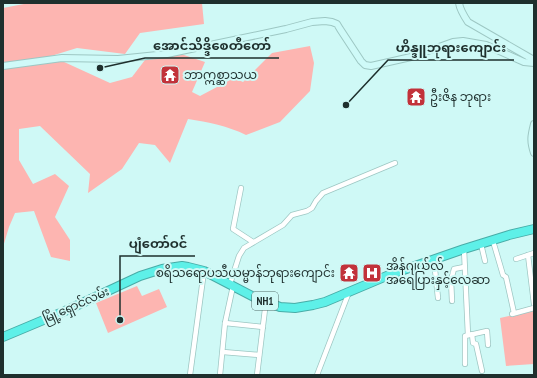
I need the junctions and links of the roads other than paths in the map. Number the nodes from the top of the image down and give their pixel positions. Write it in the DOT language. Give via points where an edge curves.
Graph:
graph roads {
  1 [pos="459,3"];
  2 [pos="534,61"];
  3 [pos="3,66"];
  4 [pos="534,124"];
  5 [pos="534,153"];
  6 [pos="395,163"];
  7 [pos="241,188"];
  8 [pos="534,229"];
  9 [pos="492,240"];
  10 [pos="252,242"];
  11 [pos="481,244"];
  12 [pos="464,249"];
  13 [pos="534,253"];
  14 [pos="528,255"];
  15 [pos="516,259"];
  16 [pos="434,260"];
  17 [pos="485,261"];
  18 [pos="464,267"];
  19 [pos="204,271"];
  20 [pos="451,280"];
  21 [pos="436,283"];
  22 [pos="231,285"];
  23 [pos="348,292"];
  24 [pos="438,298"];
  25 [pos="266,301"];
  26 [pos="452,301"];
  27 [pos="534,304"];
  28 [pos="534,308"];
  29 [pos="225,323"];
  30 [pos="262,327"];
  31 [pos="470,335"];
  32 [pos="3,338"];
  33 [pos="488,345"];
  34 [pos="222,352"];
  35 [pos="259,355"];
  36 [pos="465,364"];
  37 [pos="482,371"];
  38 [pos="190,375"];
  39 [pos="220,375"];
  40 [pos="257,375"];
  41 [pos="318,375"];
  1 -- 2 [label="street" via="468,22"];
  2 -- 3 [label="street" via="524,62 486,45 463,41 411,57 371,66 365,65 336,24 325,21 167,54 118,59 62,58"];
  4 -- 5 [label="street" via="531,144"];
  6 -- 10 [label="street" via="323,193 312,208 292,215 283,225"];
  7 -- 10 [label="street" via="233,228"];
  8 -- 9 [label="highway, မြို့ရှောင်လမ်း / NH1"];
  9 -- 11 [label="highway, မြို့ရှောင်လမ်း / NH1"];
  9 -- 28 [label="street" via="503,275 506,277 513,314"];
  10 -- 22 [label="street" via="244,248 240,256"];
  11 -- 12 [label="highway, မြို့ရှောင်လမ်း / NH1"];
  11 -- 17 [label="street"];
  12 -- 16 [label="highway, မြို့ရှောင်လမ်း / NH1"];
  12 -- 18 [label="street"];
  13 -- 14 [label="street"];
  14 -- 15 [label="street"];
  14 -- 27 [label="street"];
  16 -- 21 [label="street"];
  16 -- 23 [label="highway, မြို့ရှောင်လမ်း / NH1"];
  18 -- 20 [label="street" via="454,269"];
  18 -- 31 [label="street"];
  19 -- 22 [label="highway, မြို့ရှောင်လမ်း / NH1"];
  19 -- 32 [label="highway, မြို့ရှောင်လမ်း / NH1" via="182,266 140,276"];
  19 -- 38 [label="street"];
  20 -- 21 [label="street"];
  20 -- 26 [label="street"];
  21 -- 24 [label="street"];
  22 -- 25 [label="highway, မြို့ရှောင်လမ်း / NH1"];
  22 -- 29 [label="street"];
  23 -- 25 [label="highway, မြို့ရှောင်လမ်း / NH1" via="325,302 295,308 280,307"];
  23 -- 41 [label="street"];
  25 -- 30 [label="street"];
  29 -- 30 [label="street"];
  29 -- 34 [label="street"];
  30 -- 35 [label="street"];
  31 -- 33 [label="street" via="487,331"];
  31 -- 36 [label="street" via="464,338"];
  31 -- 37 [label="street" via="476,344"];
  34 -- 35 [label="street"];
  34 -- 39 [label="street"];
  35 -- 40 [label="street"];
}
